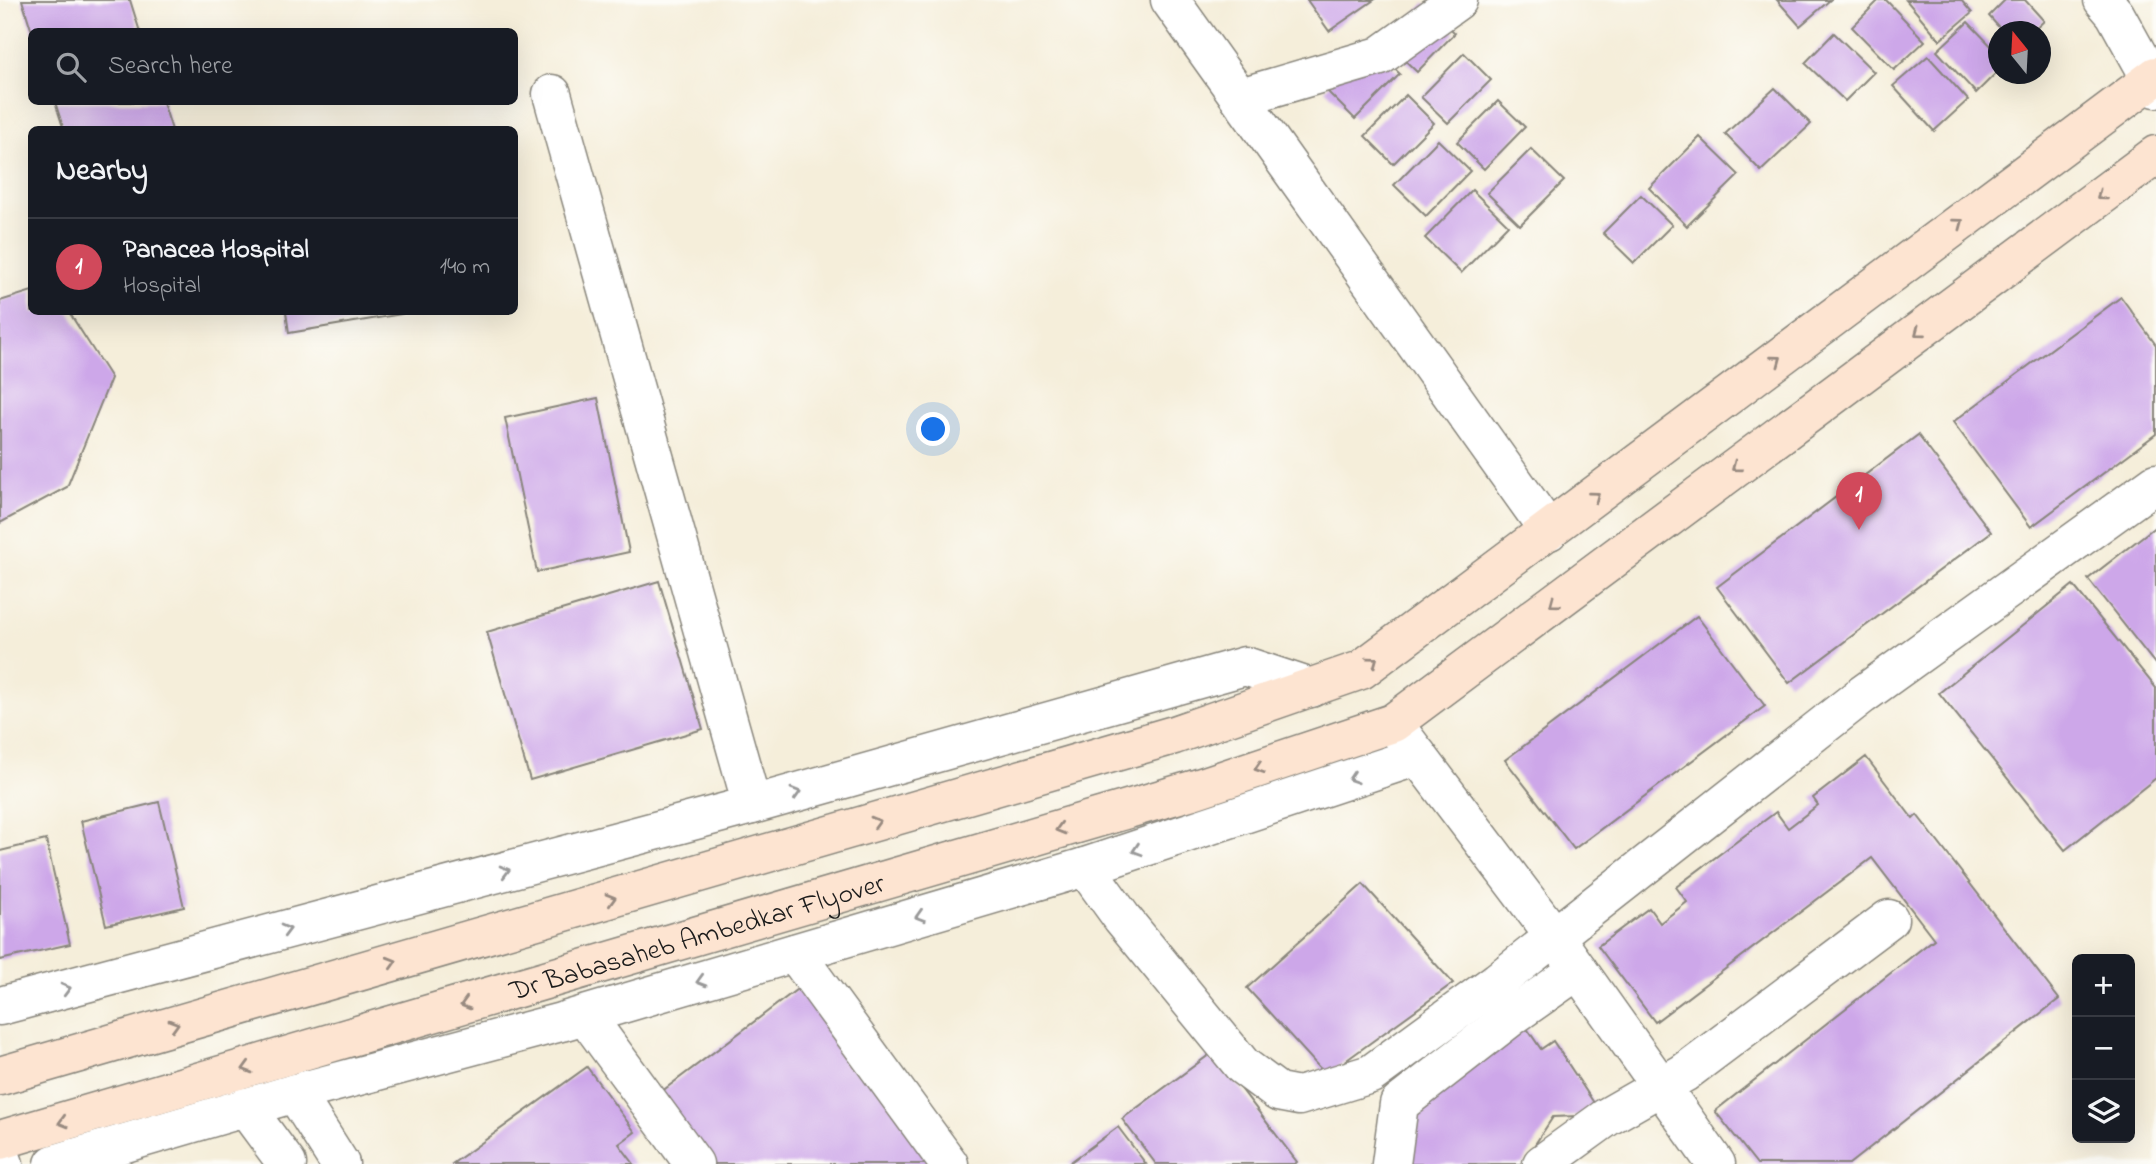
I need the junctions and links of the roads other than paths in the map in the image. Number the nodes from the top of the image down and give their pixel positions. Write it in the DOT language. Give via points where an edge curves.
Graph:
graph roads {
  1 [pos="1170,0"];
  2 [pos="1458,0"];
  3 [pos="2104,0"];
  4 [pos="2154,81"];
  5 [pos="552,94"];
  6 [pos="1241,97"];
  7 [pos="2156,155"];
  8 [pos="2156,482"];
  9 [pos="1549,531"];
  10 [pos="1311,688"];
  11 [pos="1393,723"];
  12 [pos="1418,756"];
  13 [pos="752,805"];
  14 [pos="1085,867"];
  15 [pos="1889,919"];
  16 [pos="1554,936"];
  17 [pos="795,953"];
  18 [pos="1578,970"];
  19 [pos="0,1006"];
  20 [pos="573,1019"];
  21 [pos="0,1076"];
  22 [pos="1660,1086"];
  23 [pos="295,1093"];
  24 [pos="245,1107"];
  25 [pos="0,1140"];
  26 [pos="0,1154"];
  27 [pos="4,1164"];
  28 [pos="54,1164"];
  29 [pos="287,1164"];
  30 [pos="340,1164"];
  31 [pos="665,1164"];
  32 [pos="694,1164"];
  33 [pos="949,1164"];
  34 [pos="1391,1164"];
  35 [pos="1542,1164"];
  36 [pos="1716,1164"];
  1 -- 6 [label="street"];
  2 -- 6 [label="street" via="1380,56"];
  3 -- 4 [label="street"];
  9 -- 4 [label="main road, Dr Babasaheb Ambedkar Flyover, one-way"];
  5 -- 13 [label="street"];
  6 -- 9 [label="street"];
  7 -- 11 [label="main road, Dr Babasaheb Ambedkar Flyover, one-way"];
  8 -- 16 [label="street" via="1861,695"];
  10 -- 9 [label="main road, Dr Babasaheb Ambedkar Flyover, one-way" via="1361,670"];
  13 -- 10 [label="street, one-way" via="1245,666"];
  21 -- 10 [label="main road, Dr Babasaheb Ambedkar Flyover, one-way" via="1174,736"];
  11 -- 12 [label="street"];
  11 -- 25 [label="main road, Dr Babasaheb Ambedkar Flyover, one-way" via="1182,793"];
  12 -- 14 [label="street, one-way"];
  12 -- 16 [label="street"];
  19 -- 13 [label="street, one-way"];
  14 -- 16 [label="street" via="1244,1066 1278,1092 1299,1096 1371,1074"];
  14 -- 17 [label="street, one-way"];
  15 -- 22 [label="street" via="1684,1073"];
  16 -- 18 [label="street"];
  17 -- 20 [label="street, one-way"];
  17 -- 33 [label="street"];
  18 -- 22 [label="street"];
  18 -- 34 [label="street" via="1399,1104"];
  20 -- 23 [label="street"];
  20 -- 31 [label="street"];
  20 -- 32 [label="street"];
  22 -- 35 [label="street"];
  22 -- 36 [label="street"];
  23 -- 24 [label="street"];
  23 -- 30 [label="street"];
  24 -- 28 [label="street"];
  24 -- 29 [label="street"];
  26 -- 27 [label="street"];
}
